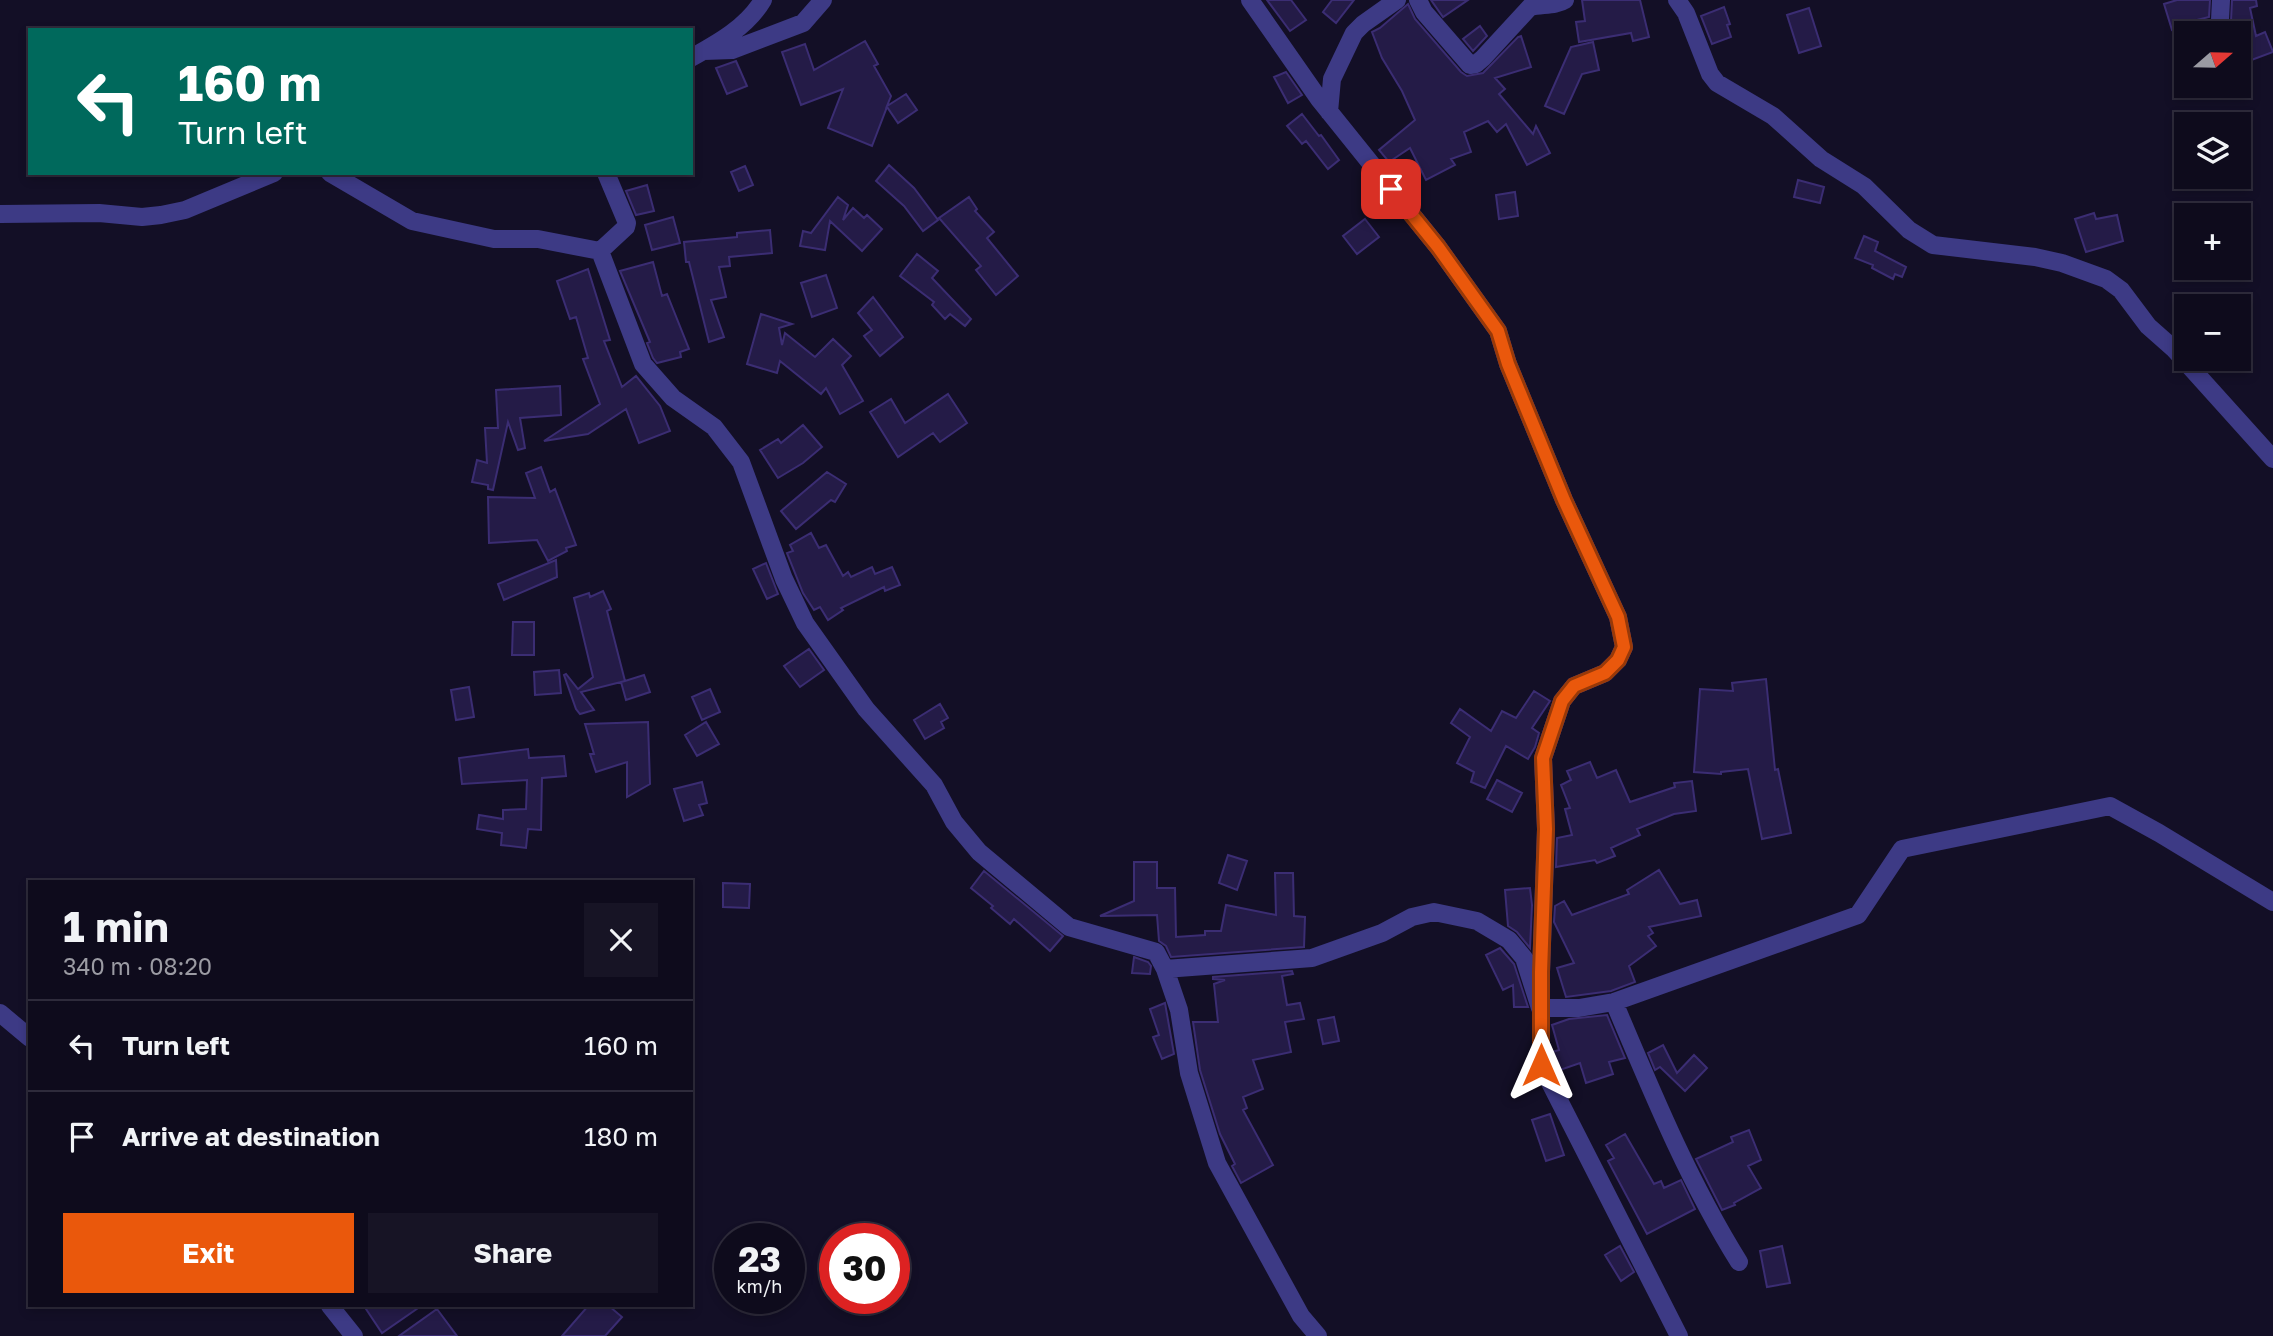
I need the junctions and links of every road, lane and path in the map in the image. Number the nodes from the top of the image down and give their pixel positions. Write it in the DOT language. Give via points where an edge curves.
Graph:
graph roads {
  1 [pos="762,0"];
  2 [pos="823,0"];
  3 [pos="1250,0"];
  4 [pos="1397,0"];
  5 [pos="1418,0"];
  6 [pos="1565,0"];
  7 [pos="2221,0"];
  8 [pos="1682,1"];
  9 [pos="2220,20"];
  10 [pos="698,55"];
  11 [pos="1329,112"];
  12 [pos="269,175"];
  13 [pos="333,175"];
  14 [pos="607,175"];
  15 [pos="0,215"];
  16 [pos="600,251"];
  17 [pos="2273,459"];
  18 [pos="2273,902"];
  19 [pos="1165,969"];
  20 [pos="1614,1003"];
  21 [pos="1541,1008"];
  22 [pos="0,1013"];
  23 [pos="28,1036"];
  24 [pos="1739,1262"];
  25 [pos="331,1307"];
  26 [pos="354,1336"];
  27 [pos="1318,1336"];
  28 [pos="1679,1336"];
  1 -- 10 [label="street" via="742,25"];
  2 -- 10 [label="street" via="803,23 732,50"];
  3 -- 11 [label="street"];
  4 -- 11 [label="street" via="1354,33 1332,79"];
  5 -- 6 [label="street" via="1469,65 1483,58 1530,7"];
  7 -- 9 [label="street"];
  8 -- 17 [label="street" via="1717,83 1767,112 1821,159 1864,186 1921,239 1945,247 2062,263 2098,275 2121,290 2148,326"];
  11 -- 21 [label="street" via="1438,247 1498,331 1564,500 1618,617 1624,647 1618,660 1605,673 1574,686 1562,701 1543,758 1546,829"];
  12 -- 15 [label="street" via="185,210 161,215"];
  13 -- 16 [label="street" via="412,221 494,239 538,239"];
  14 -- 16 [label="street" via="627,223"];
  16 -- 19 [label="street" via="643,364 673,398 714,427 741,461 805,624 866,709 934,785 954,822 979,852 1069,927 1156,953"];
  18 -- 20 [label="street" via="2110,806 1902,849 1858,915"];
  19 -- 21 [label="street" via="1312,958 1434,912 1477,921 1509,940 1524,958"];
  19 -- 27 [label="street" via="1179,1010 1189,1073 1217,1163 1301,1316"];
  20 -- 21 [label="street"];
  20 -- 24 [label="street" via="1698,1193"];
  21 -- 28 [label="street" via="1541,1065"];
  22 -- 23 [label="street"];
  25 -- 26 [label="street"];
}
